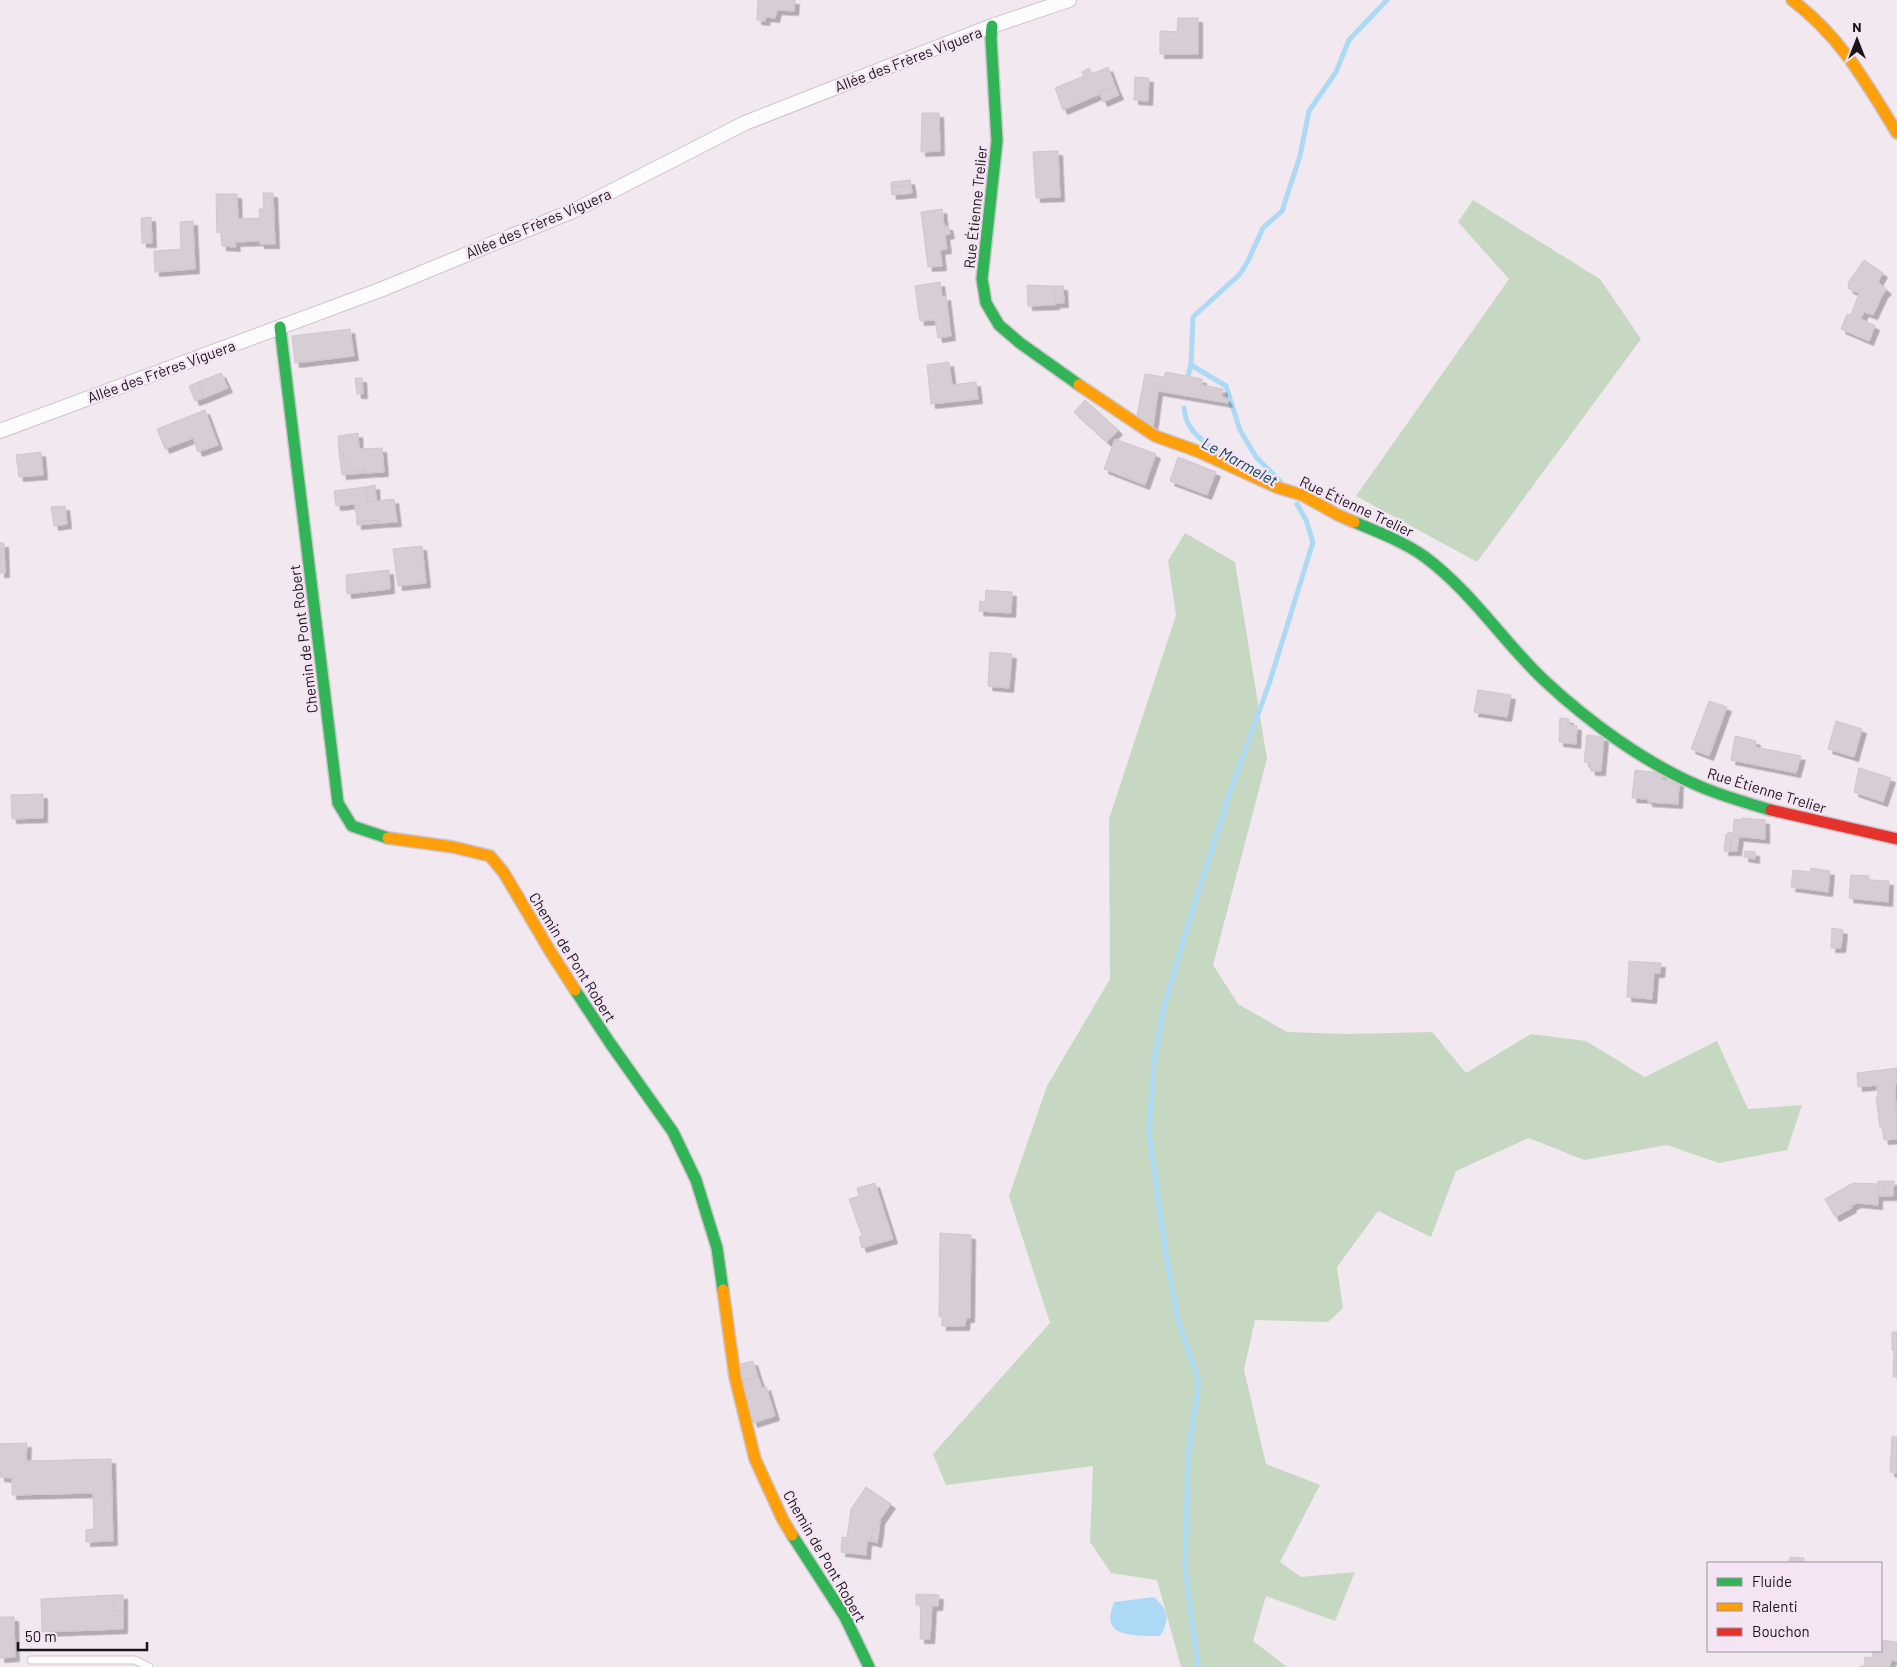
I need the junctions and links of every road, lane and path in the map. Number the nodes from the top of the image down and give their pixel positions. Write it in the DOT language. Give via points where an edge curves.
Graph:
graph roads {
  1 [pos="1069,0"];
  2 [pos="1792,0"];
  3 [pos="992,26"];
  4 [pos="1897,133"];
  5 [pos="280,327"];
  6 [pos="0,431"];
  7 [pos="1897,839"];
  8 [pos="31,1660"];
  9 [pos="149,1667"];
  10 [pos="869,1667"];
  1 -- 3 [label="street, Allée des Frères Viguera"];
  2 -- 4 [label="street" via="1837,40"];
  3 -- 5 [label="street, Allée des Frères Viguera" via="746,123 575,210"];
  3 -- 7 [label="street, Rue Étienne Trelier" via="997,141 982,279 986,303 999,325 1065,376 1155,436 1302,495 1424,556 1454,581 1545,681 1576,708 1657,764 1699,786 1743,802"];
  5 -- 6 [label="street, Allée des Frères Viguera"];
  5 -- 10 [label="street, Chemin de Pont Robert" via="338,803 352,826 390,839 453,847 490,856 504,873 610,1043 673,1132 696,1180 717,1248 735,1377 756,1459 783,1520 845,1618"];
  8 -- 9 [label="lane" via="135,1660"];
}
